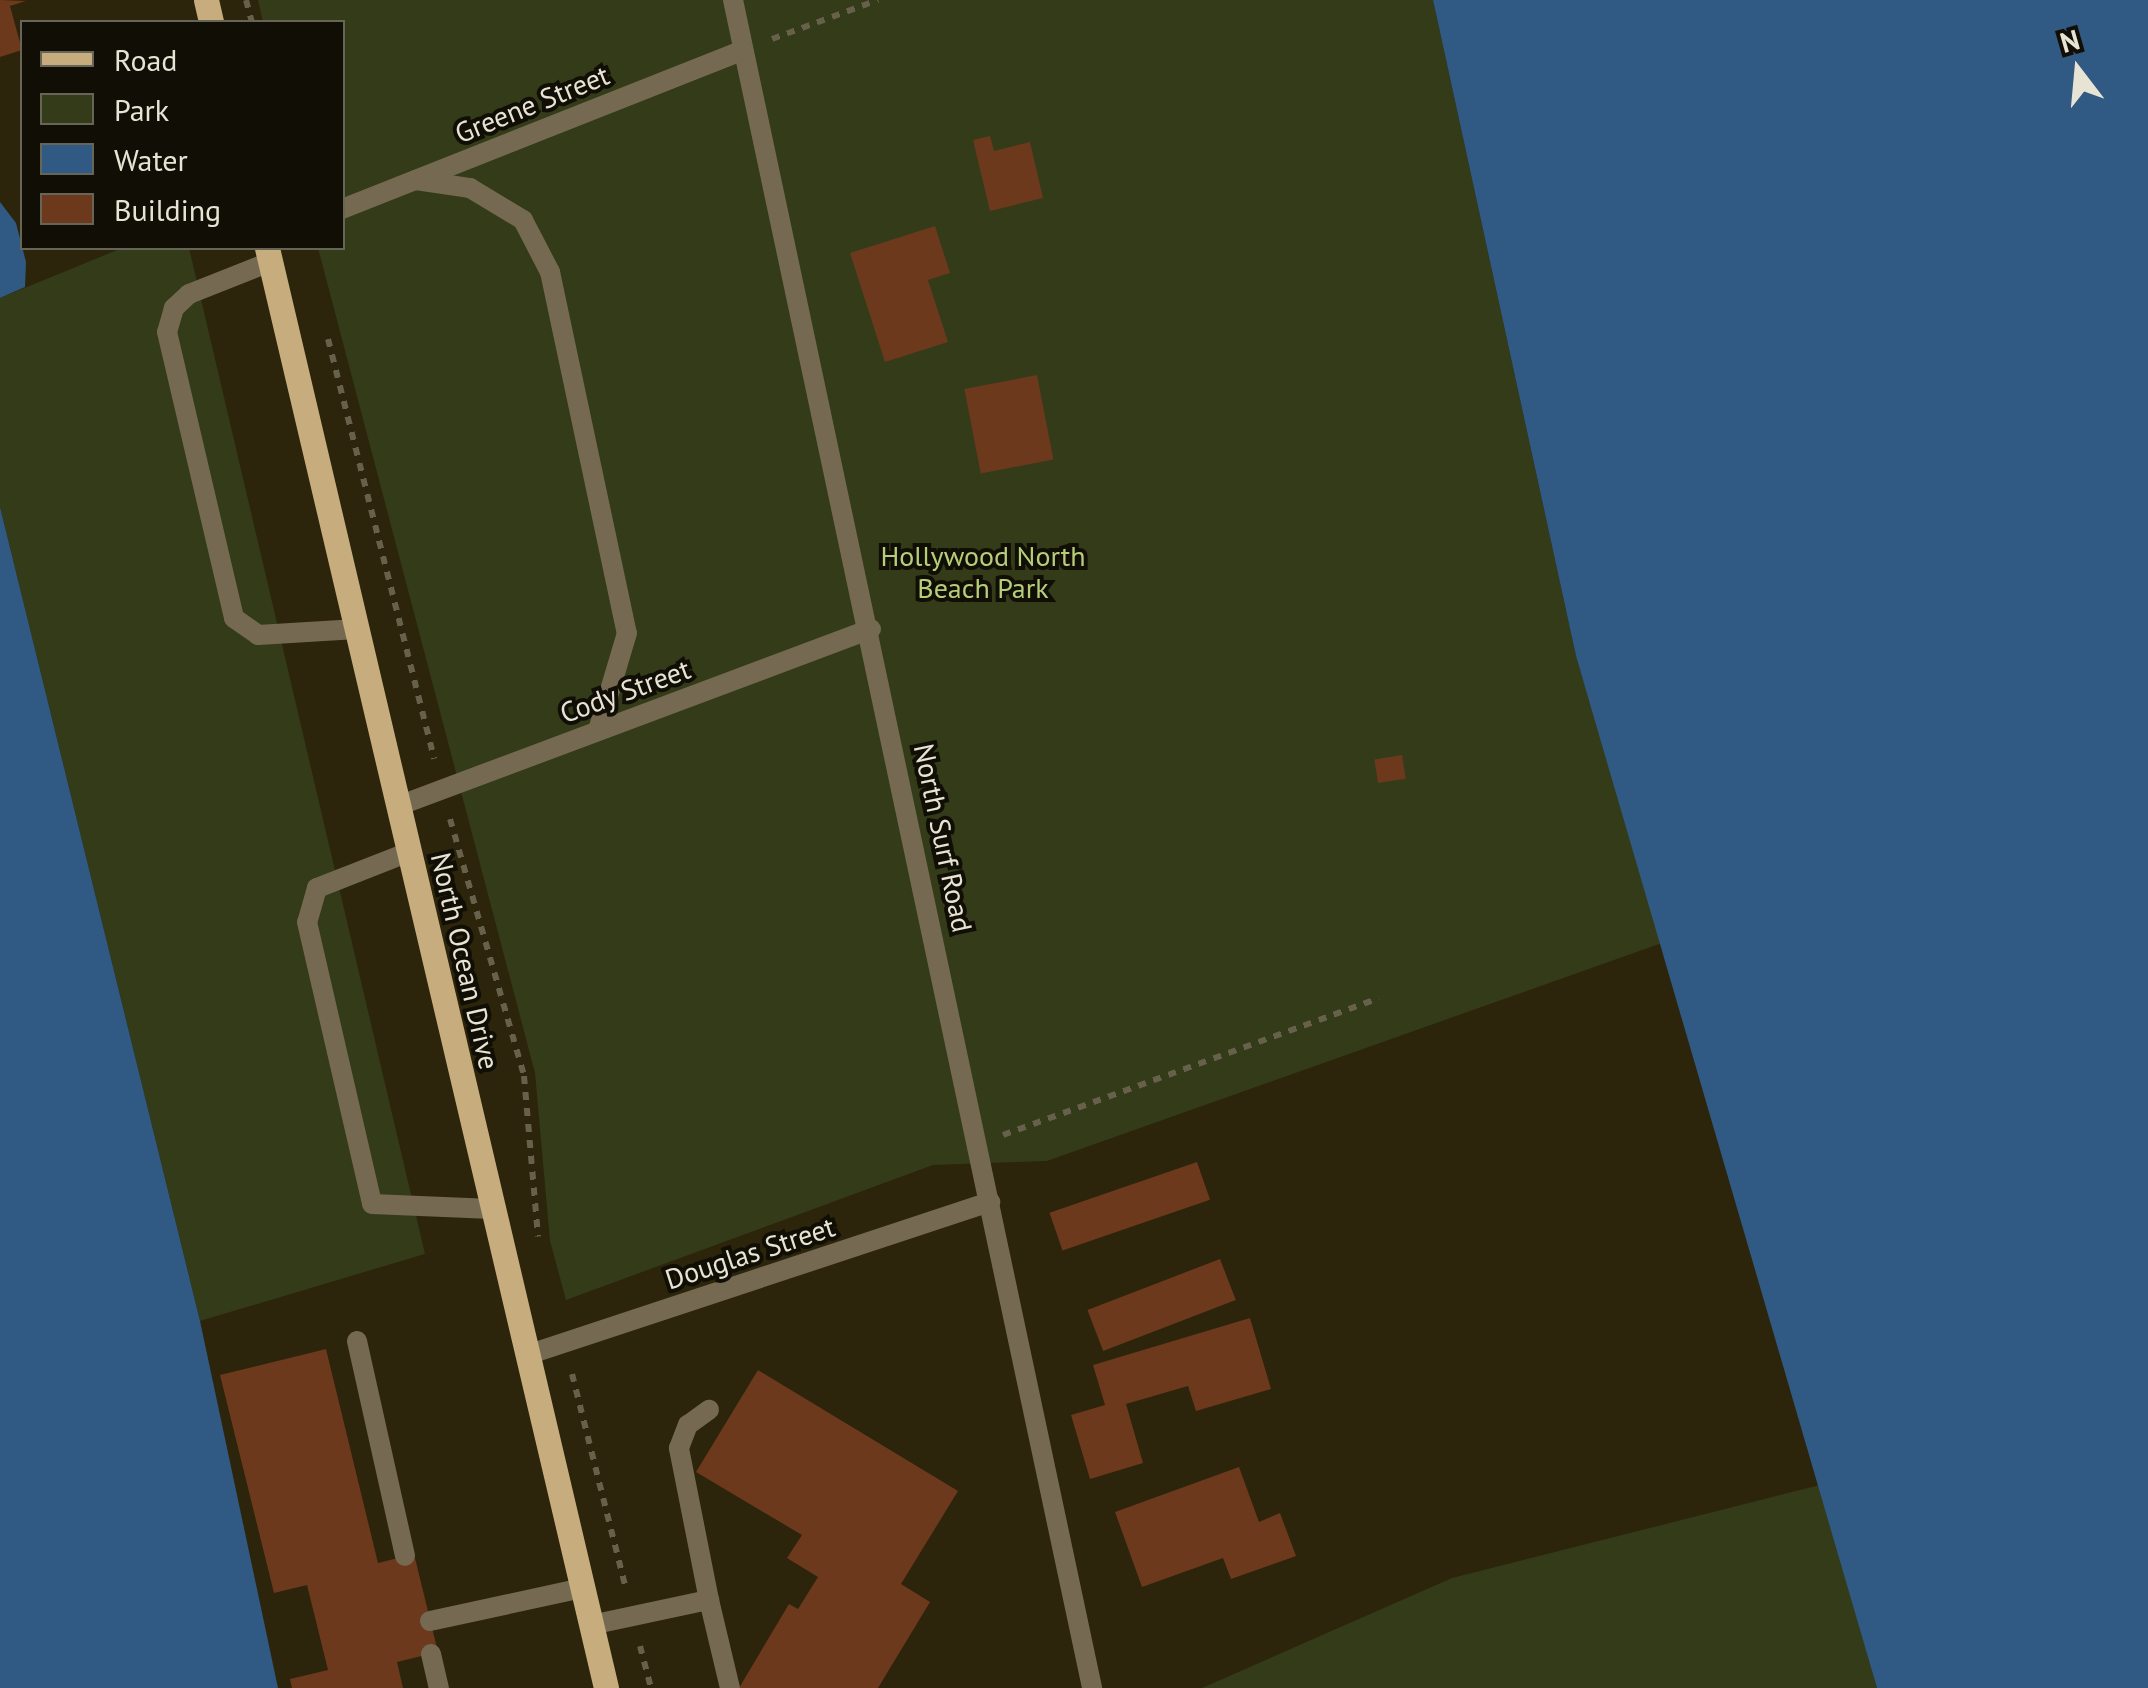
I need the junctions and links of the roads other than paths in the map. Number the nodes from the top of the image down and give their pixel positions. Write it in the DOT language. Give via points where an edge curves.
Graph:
graph roads {
  1 [pos="733,0"];
  2 [pos="742,50"];
  3 [pos="416,180"];
  4 [pos="345,208"];
  5 [pos="269,255"];
  6 [pos="871,628"];
  7 [pos="357,629"];
  8 [pos="598,730"];
  9 [pos="398,806"];
  10 [pos="409,852"];
  11 [pos="990,1202"];
  12 [pos="492,1209"];
  13 [pos="357,1341"];
  14 [pos="527,1355"];
  15 [pos="709,1410"];
  16 [pos="406,1556"];
  17 [pos="583,1588"];
  18 [pos="709,1600"];
  19 [pos="430,1622"];
  20 [pos="591,1625"];
  21 [pos="430,1654"];
  22 [pos="439,1688"];
  23 [pos="606,1688"];
  24 [pos="730,1688"];
  25 [pos="1092,1688"];
  1 -- 2 [label="street, North Surf Road"];
  2 -- 3 [label="street, Greene Street"];
  2 -- 6 [label="street, North Surf Road"];
  3 -- 4 [label="street, Greene Street"];
  3 -- 8 [label="street" via="470,188 523,220 550,272 627,633"];
  5 -- 7 [label="main road, North Ocean Drive"];
  5 -- 7 [label="street" via="189,294 174,308 166,332 234,618 258,635"];
  6 -- 8 [label="street, Cody Street"];
  6 -- 11 [label="street, North Surf Road"];
  7 -- 9 [label="main road, North Ocean Drive"];
  8 -- 9 [label="street, Cody Street"];
  9 -- 10 [label="main road, North Ocean Drive"];
  10 -- 12 [label="main road, North Ocean Drive"];
  10 -- 12 [label="street" via="317,888 307,922 372,1204"];
  11 -- 14 [label="street, Douglas Street"];
  11 -- 25 [label="street, North Surf Road"];
  12 -- 14 [label="main road, North Ocean Drive"];
  13 -- 16 [label="street"];
  14 -- 17 [label="main road, North Ocean Drive"];
  15 -- 18 [label="street" via="688,1425 679,1448"];
  17 -- 19 [label="street"];
  17 -- 20 [label="main road, North Ocean Drive"];
  18 -- 20 [label="street"];
  18 -- 24 [label="street"];
  20 -- 23 [label="main road, North Ocean Drive"];
  21 -- 22 [label="street"];
}
